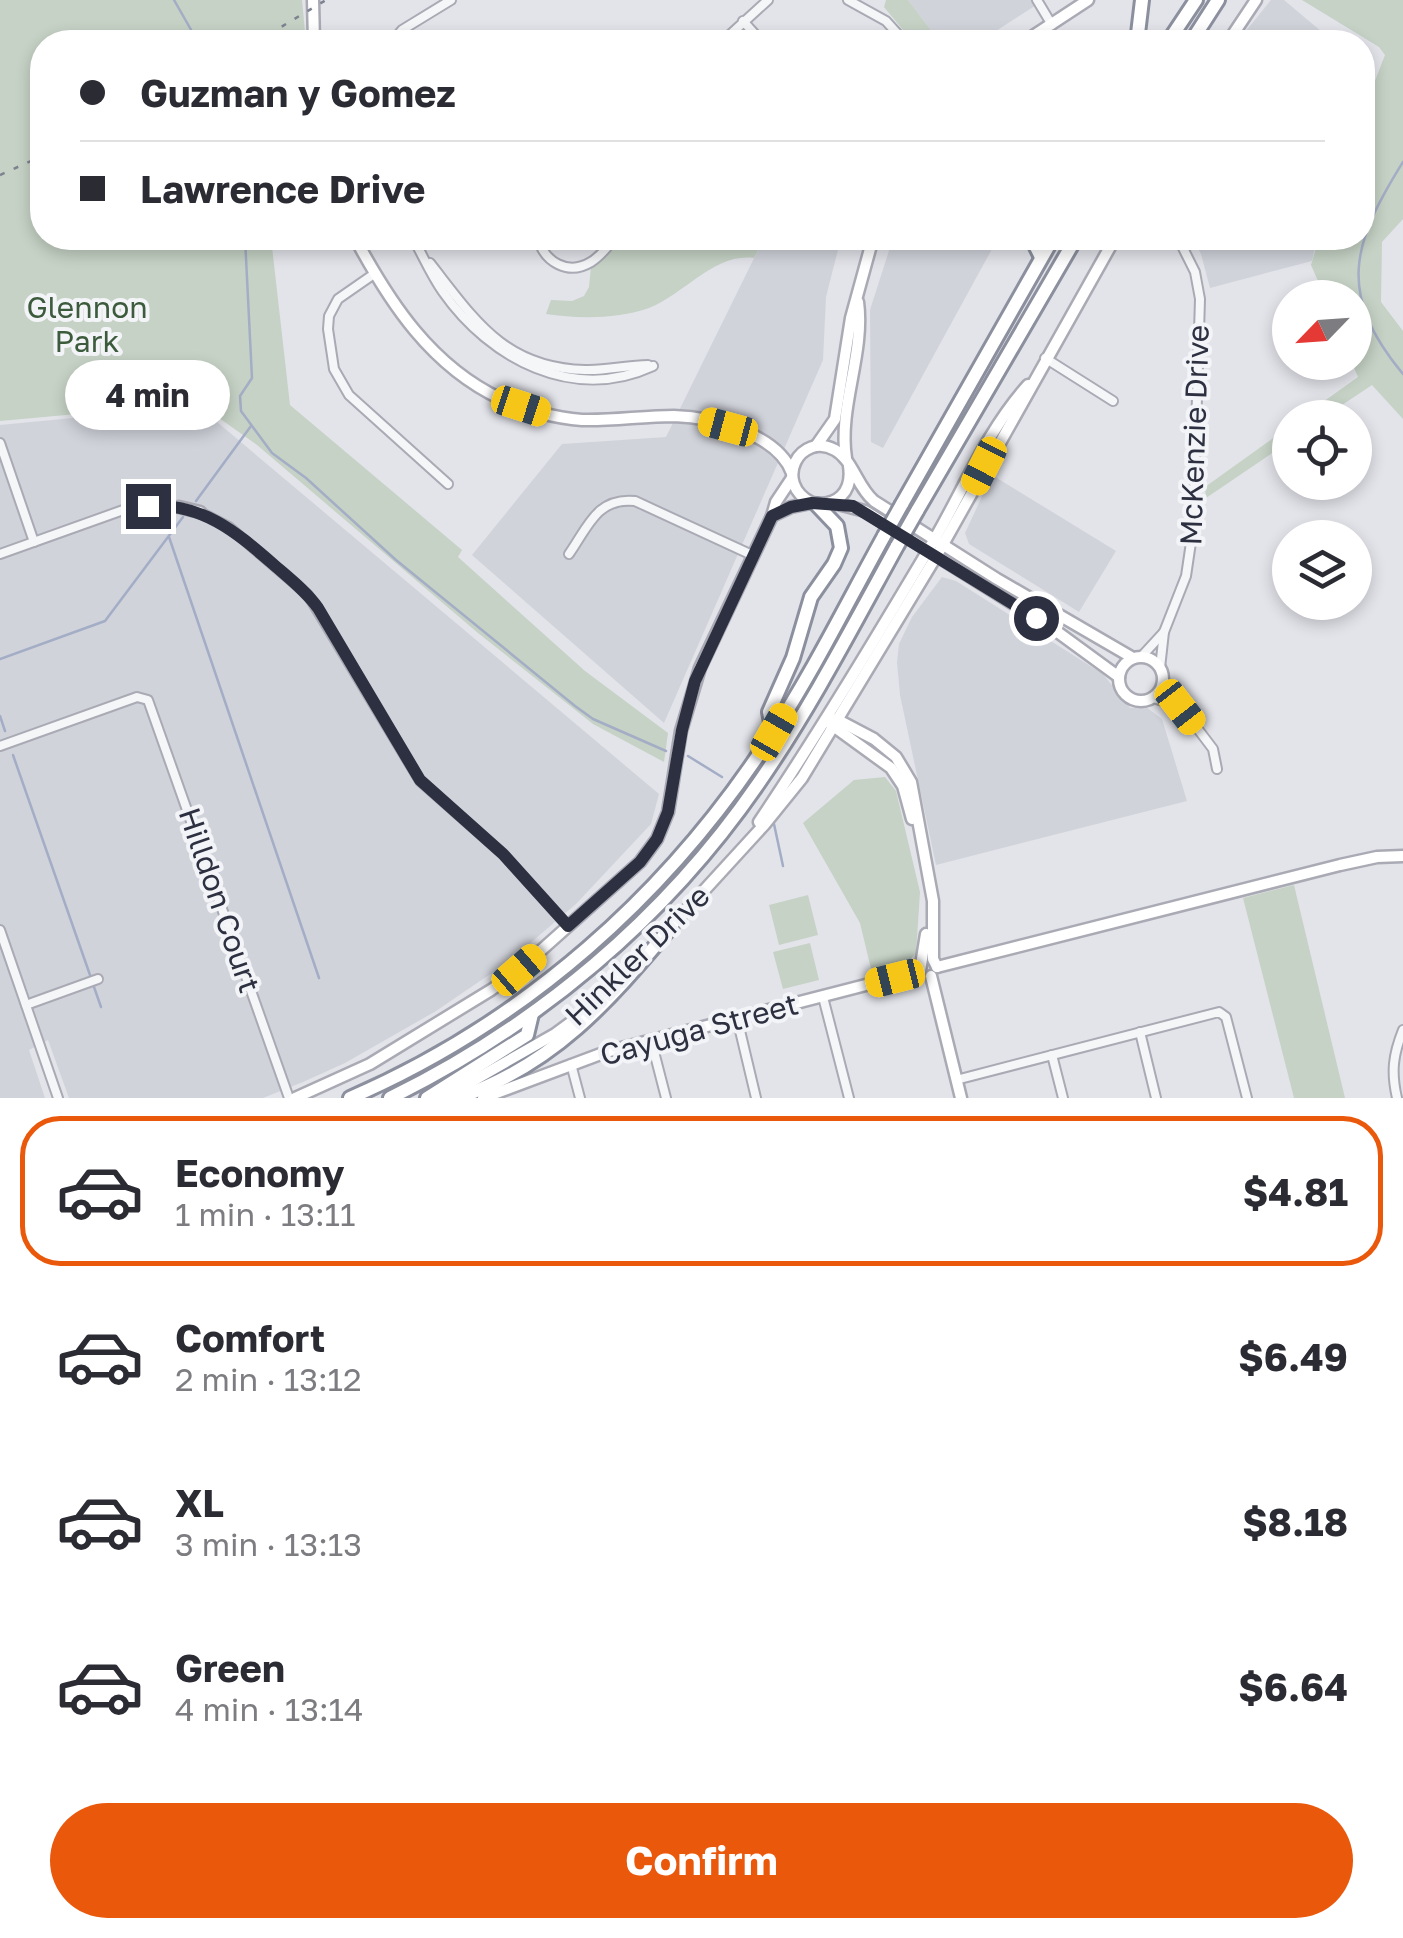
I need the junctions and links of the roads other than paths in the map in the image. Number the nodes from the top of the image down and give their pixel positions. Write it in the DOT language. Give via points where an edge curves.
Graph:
graph roads {
  1 [pos="312,0"];
  2 [pos="450,0"];
  3 [pos="768,0"];
  4 [pos="848,0"];
  5 [pos="1037,0"];
  6 [pos="1196,0"];
  7 [pos="1218,0"];
  8 [pos="1256,0"];
  9 [pos="1088,1"];
  10 [pos="1138,4"];
  11 [pos="743,21"];
  12 [pos="1052,24"];
  13 [pos="313,30"];
  14 [pos="402,30"];
  15 [pos="734,30"];
  16 [pos="751,30"];
  17 [pos="894,30"];
  18 [pos="1043,30"];
  19 [pos="1137,30"];
  20 [pos="1176,30"];
  21 [pos="1199,30"];
  22 [pos="1236,30"];
  23 [pos="361,250"];
  24 [pos="420,250"];
  25 [pos="543,250"];
  26 [pos="603,250"];
  27 [pos="870,250"];
  28 [pos="1038,250"];
  29 [pos="1046,250"];
  30 [pos="1069,250"];
  31 [pos="1108,250"];
  32 [pos="1184,250"];
  33 [pos="1042,258"];
  34 [pos="374,274"];
  35 [pos="850,358"];
  36 [pos="1045,358"];
  37 [pos="648,365"];
  38 [pos="1113,401"];
  39 [pos="0,443"];
  40 [pos="772,446"];
  41 [pos="811,448"];
  42 [pos="847,463"];
  43 [pos="792,476"];
  44 [pos="448,484"];
  45 [pos="833,503"];
  46 [pos="814,504"];
  47 [pos="179,508"];
  48 [pos="200,512"];
  49 [pos="772,516"];
  50 [pos="948,524"];
  51 [pos="917,536"];
  52 [pos="34,542"];
  53 [pos="935,547"];
  54 [pos="0,554"];
  55 [pos="569,554"];
  56 [pos="752,555"];
  57 [pos="960,562"];
  58 [pos="920,573"];
  59 [pos="898,620"];
  60 [pos="881,626"];
  61 [pos="1164,632"];
  62 [pos="1137,658"];
  63 [pos="1160,668"];
  64 [pos="1118,677"];
  65 [pos="1162,682"];
  66 [pos="1153,698"];
  67 [pos="851,699"];
  68 [pos="1180,707"];
  69 [pos="825,718"];
  70 [pos="836,723"];
  71 [pos="774,732"];
  72 [pos="857,735"];
  73 [pos="824,744"];
  74 [pos="0,746"];
  75 [pos="1217,768"];
  76 [pos="753,834"];
  77 [pos="1403,856"];
  78 [pos="568,926"];
  79 [pos="672,926"];
  80 [pos="0,930"];
  81 [pos="929,967"];
  82 [pos="98,979"];
  83 [pos="823,997"];
  84 [pos="26,1005"];
  85 [pos="532,1014"];
  86 [pos="737,1018"];
  87 [pos="1403,1030"];
  88 [pos="1140,1032"];
  89 [pos="651,1040"];
  90 [pos="1052,1055"];
  91 [pos="572,1064"];
  92 [pos="956,1080"];
  93 [pos="481,1094"];
  94 [pos="452,1096"];
  95 [pos="58,1098"];
  96 [pos="292,1098"];
  97 [pos="350,1098"];
  98 [pos="390,1098"];
  99 [pos="427,1098"];
  100 [pos="580,1098"];
  101 [pos="666,1098"];
  102 [pos="756,1098"];
  103 [pos="849,1098"];
  104 [pos="961,1098"];
  105 [pos="1063,1098"];
  106 [pos="1156,1098"];
  107 [pos="1247,1098"];
  108 [pos="1397,1098"];
  1 -- 13 [label="street"];
  2 -- 14 [label="street"];
  3 -- 11 [label="street"];
  4 -- 17 [label="street"];
  5 -- 12 [label="street"];
  6 -- 20 [label="highway"];
  7 -- 21 [label="highway"];
  8 -- 22 [label="street"];
  9 -- 12 [label="street"];
  10 -- 19 [label="highway"];
  11 -- 15 [label="street"];
  11 -- 16 [label="street"];
  12 -- 18 [label="street"];
  23 -- 34 [label="street"];
  24 -- 37 [label="street" via="444,294 476,332 508,356 544,374 584,380 637,373"];
  25 -- 26 [label="street" via="568,268 590,263"];
  27 -- 35 [label="street"];
  28 -- 33 [label="highway"];
  29 -- 33 [label="highway"];
  30 -- 85 [label="highway, bridge" via="790,736 725,828 650,913"];
  31 -- 36 [label="street, Hinkler Drive"];
  32 -- 61 [label="street, McKenzie Drive" via="1200,299 1194,529 1186,576"];
  33 -- 71 [label="highway, bridge"];
  34 -- 40 [label="street" via="420,340 501,399 580,420 689,418"];
  34 -- 44 [label="street" via="334,306 328,329 334,369 349,395"];
  35 -- 41 [label="street" via="833,425"];
  35 -- 42 [label="street"];
  36 -- 38 [label="street"];
  36 -- 50 [label="street, Hinkler Drive" via="975,462"];
  39 -- 52 [label="street"];
  40 -- 41 [label="street"];
  40 -- 43 [label="street"];
  41 -- 42 [label="street" via="832,448"];
  41 -- 43 [label="street" via="794,464"];
  42 -- 45 [label="street" via="850,483"];
  42 -- 51 [label="street" via="868,496"];
  43 -- 46 [label="street" via="798,494"];
  43 -- 49 [label="street"];
  45 -- 46 [label="street"];
  45 -- 51 [label="street" via="865,510"];
  46 -- 49 [label="street"];
  46 -- 71 [label="highway" via="837,526 840,548 811,597 769,712"];
  47 -- 48 [label="street"];
  47 -- 52 [label="street" via="126,509"];
  48 -- 78 [label="street" via="236,533 308,594 420,780 503,854"];
  49 -- 56 [label="street"];
  50 -- 51 [label="street"];
  50 -- 53 [label="street, Hinkler Drive"];
  50 -- 57 [label="street"];
  51 -- 53 [label="street"];
  51 -- 58 [label="street"];
  52 -- 54 [label="street"];
  53 -- 57 [label="street"];
  53 -- 58 [label="street, Hinkler Drive"];
  55 -- 56 [label="street" via="602,507 618,500"];
  56 -- 78 [label="street" via="700,668 657,839"];
  57 -- 58 [label="street"];
  57 -- 62 [label="street"];
  57 -- 64 [label="street"];
  58 -- 59 [label="street, Hinkler Drive"];
  58 -- 60 [label="street, Hinkler Drive"];
  59 -- 60 [label="street"];
  59 -- 67 [label="street, Hinkler Drive"];
  60 -- 69 [label="street, Hinkler Drive"];
  61 -- 62 [label="street, McKenzie Drive"];
  61 -- 63 [label="street, McKenzie Drive"];
  62 -- 63 [label="street"];
  62 -- 64 [label="street"];
  63 -- 65 [label="street"];
  64 -- 66 [label="street" via="1135,701"];
  65 -- 66 [label="street"];
  65 -- 68 [label="street"];
  66 -- 68 [label="street"];
  67 -- 70 [label="street, Hinkler Drive"];
  67 -- 72 [label="street"];
  68 -- 75 [label="street" via="1213,748"];
  69 -- 70 [label="street"];
  69 -- 76 [label="street, Hinkler Drive"];
  70 -- 72 [label="street"];
  70 -- 73 [label="street, Hinkler Drive"];
  71 -- 97 [label="highway" via="672,867 572,963 477,1032"];
  72 -- 73 [label="street"];
  72 -- 81 [label="street" via="906,770 933,901"];
  73 -- 76 [label="street, Hinkler Drive"];
  74 -- 96 [label="street, Hilldon Court" via="137,697 150,703"];
  76 -- 79 [label="street, Hinkler Drive"];
  77 -- 81 [label="street, Cayuga Street"];
  78 -- 96 [label="street" via="519,970 430,1030"];
  79 -- 93 [label="highway" via="572,1035"];
  79 -- 94 [label="street, Hinkler Drive" via="568,1025"];
  80 -- 84 [label="street"];
  81 -- 83 [label="street, Cayuga Street"];
  81 -- 92 [label="street"];
  82 -- 84 [label="street"];
  83 -- 86 [label="street, Cayuga Street"];
  83 -- 103 [label="street"];
  84 -- 95 [label="street"];
  85 -- 98 [label="highway"];
  85 -- 99 [label="highway" via="526,1034"];
  86 -- 89 [label="street, Cayuga Street"];
  86 -- 102 [label="street"];
  87 -- 108 [label="street" via="1394,1052"];
  88 -- 90 [label="street"];
  88 -- 106 [label="street"];
  88 -- 107 [label="street" via="1223,1013"];
  89 -- 91 [label="street, Cayuga Street"];
  89 -- 101 [label="street"];
  90 -- 92 [label="street"];
  90 -- 105 [label="street"];
  91 -- 93 [label="street, Cayuga Street"];
  91 -- 100 [label="street"];
  92 -- 104 [label="street"];
  93 -- 94 [label="highway"];
}
